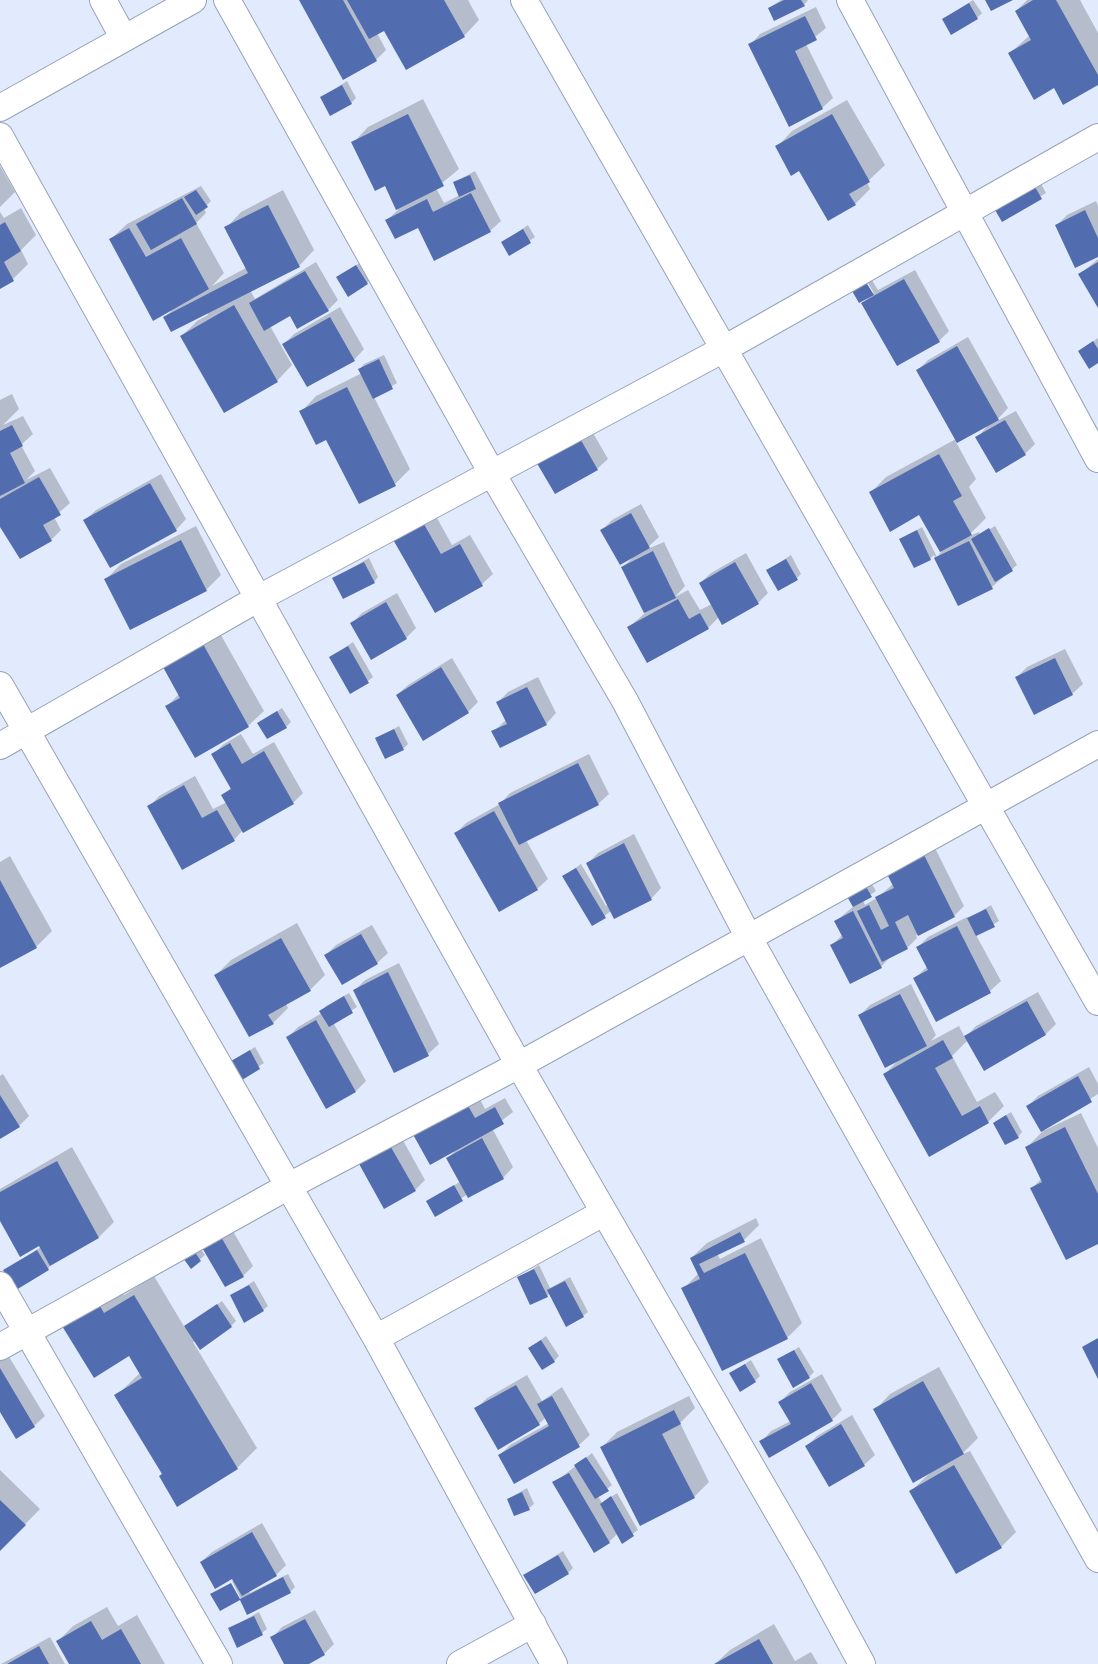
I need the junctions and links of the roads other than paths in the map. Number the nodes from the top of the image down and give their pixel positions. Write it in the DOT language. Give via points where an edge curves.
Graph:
graph roads {
  1 [pos="103,0"];
  2 [pos="194,0"];
  3 [pos="227,0"];
  4 [pos="524,0"];
  5 [pos="850,0"];
  6 [pos="123,37"];
  7 [pos="0,108"];
  8 [pos="0,136"];
  9 [pos="1098,136"];
  10 [pos="965,214"];
  11 [pos="724,349"];
  12 [pos="1098,459"];
  13 [pos="493,475"];
  14 [pos="259,598"];
  15 [pos="0,685"];
  16 [pos="26,732"];
  17 [pos="1098,744"];
  18 [pos="0,746"];
  19 [pos="987,806"];
  20 [pos="748,938"];
  21 [pos="1098,1002"];
  22 [pos="519,1065"];
  23 [pos="289,1186"];
  24 [pos="603,1213"];
  25 [pos="0,1285"];
  26 [pos="27,1332"];
  27 [pos="376,1338"];
  28 [pos="0,1347"];
  29 [pos="1098,1559"];
  30 [pos="532,1624"];
  31 [pos="219,1664"];
  32 [pos="460,1664"];
  33 [pos="554,1664"];
  34 [pos="862,1664"];
  1 -- 6 [label="street"];
  2 -- 6 [label="street"];
  3 -- 13 [label="street"];
  4 -- 11 [label="street"];
  5 -- 10 [label="street"];
  6 -- 7 [label="street"];
  8 -- 14 [label="street"];
  9 -- 10 [label="street"];
  10 -- 11 [label="street"];
  10 -- 12 [label="street"];
  11 -- 13 [label="street"];
  11 -- 19 [label="street"];
  13 -- 14 [label="street"];
  13 -- 20 [label="street" via="625,701"];
  14 -- 16 [label="street"];
  14 -- 22 [label="street"];
  15 -- 16 [label="street"];
  16 -- 18 [label="street"];
  16 -- 23 [label="street"];
  17 -- 19 [label="street"];
  19 -- 20 [label="street"];
  19 -- 21 [label="street"];
  20 -- 22 [label="street"];
  20 -- 29 [label="street"];
  22 -- 23 [label="street"];
  22 -- 24 [label="street"];
  23 -- 26 [label="street"];
  23 -- 27 [label="street"];
  24 -- 27 [label="street"];
  24 -- 34 [label="street"];
  25 -- 26 [label="street"];
  26 -- 28 [label="street"];
  26 -- 31 [label="street"];
  27 -- 30 [label="street"];
  30 -- 32 [label="street"];
  30 -- 33 [label="street"];
}
